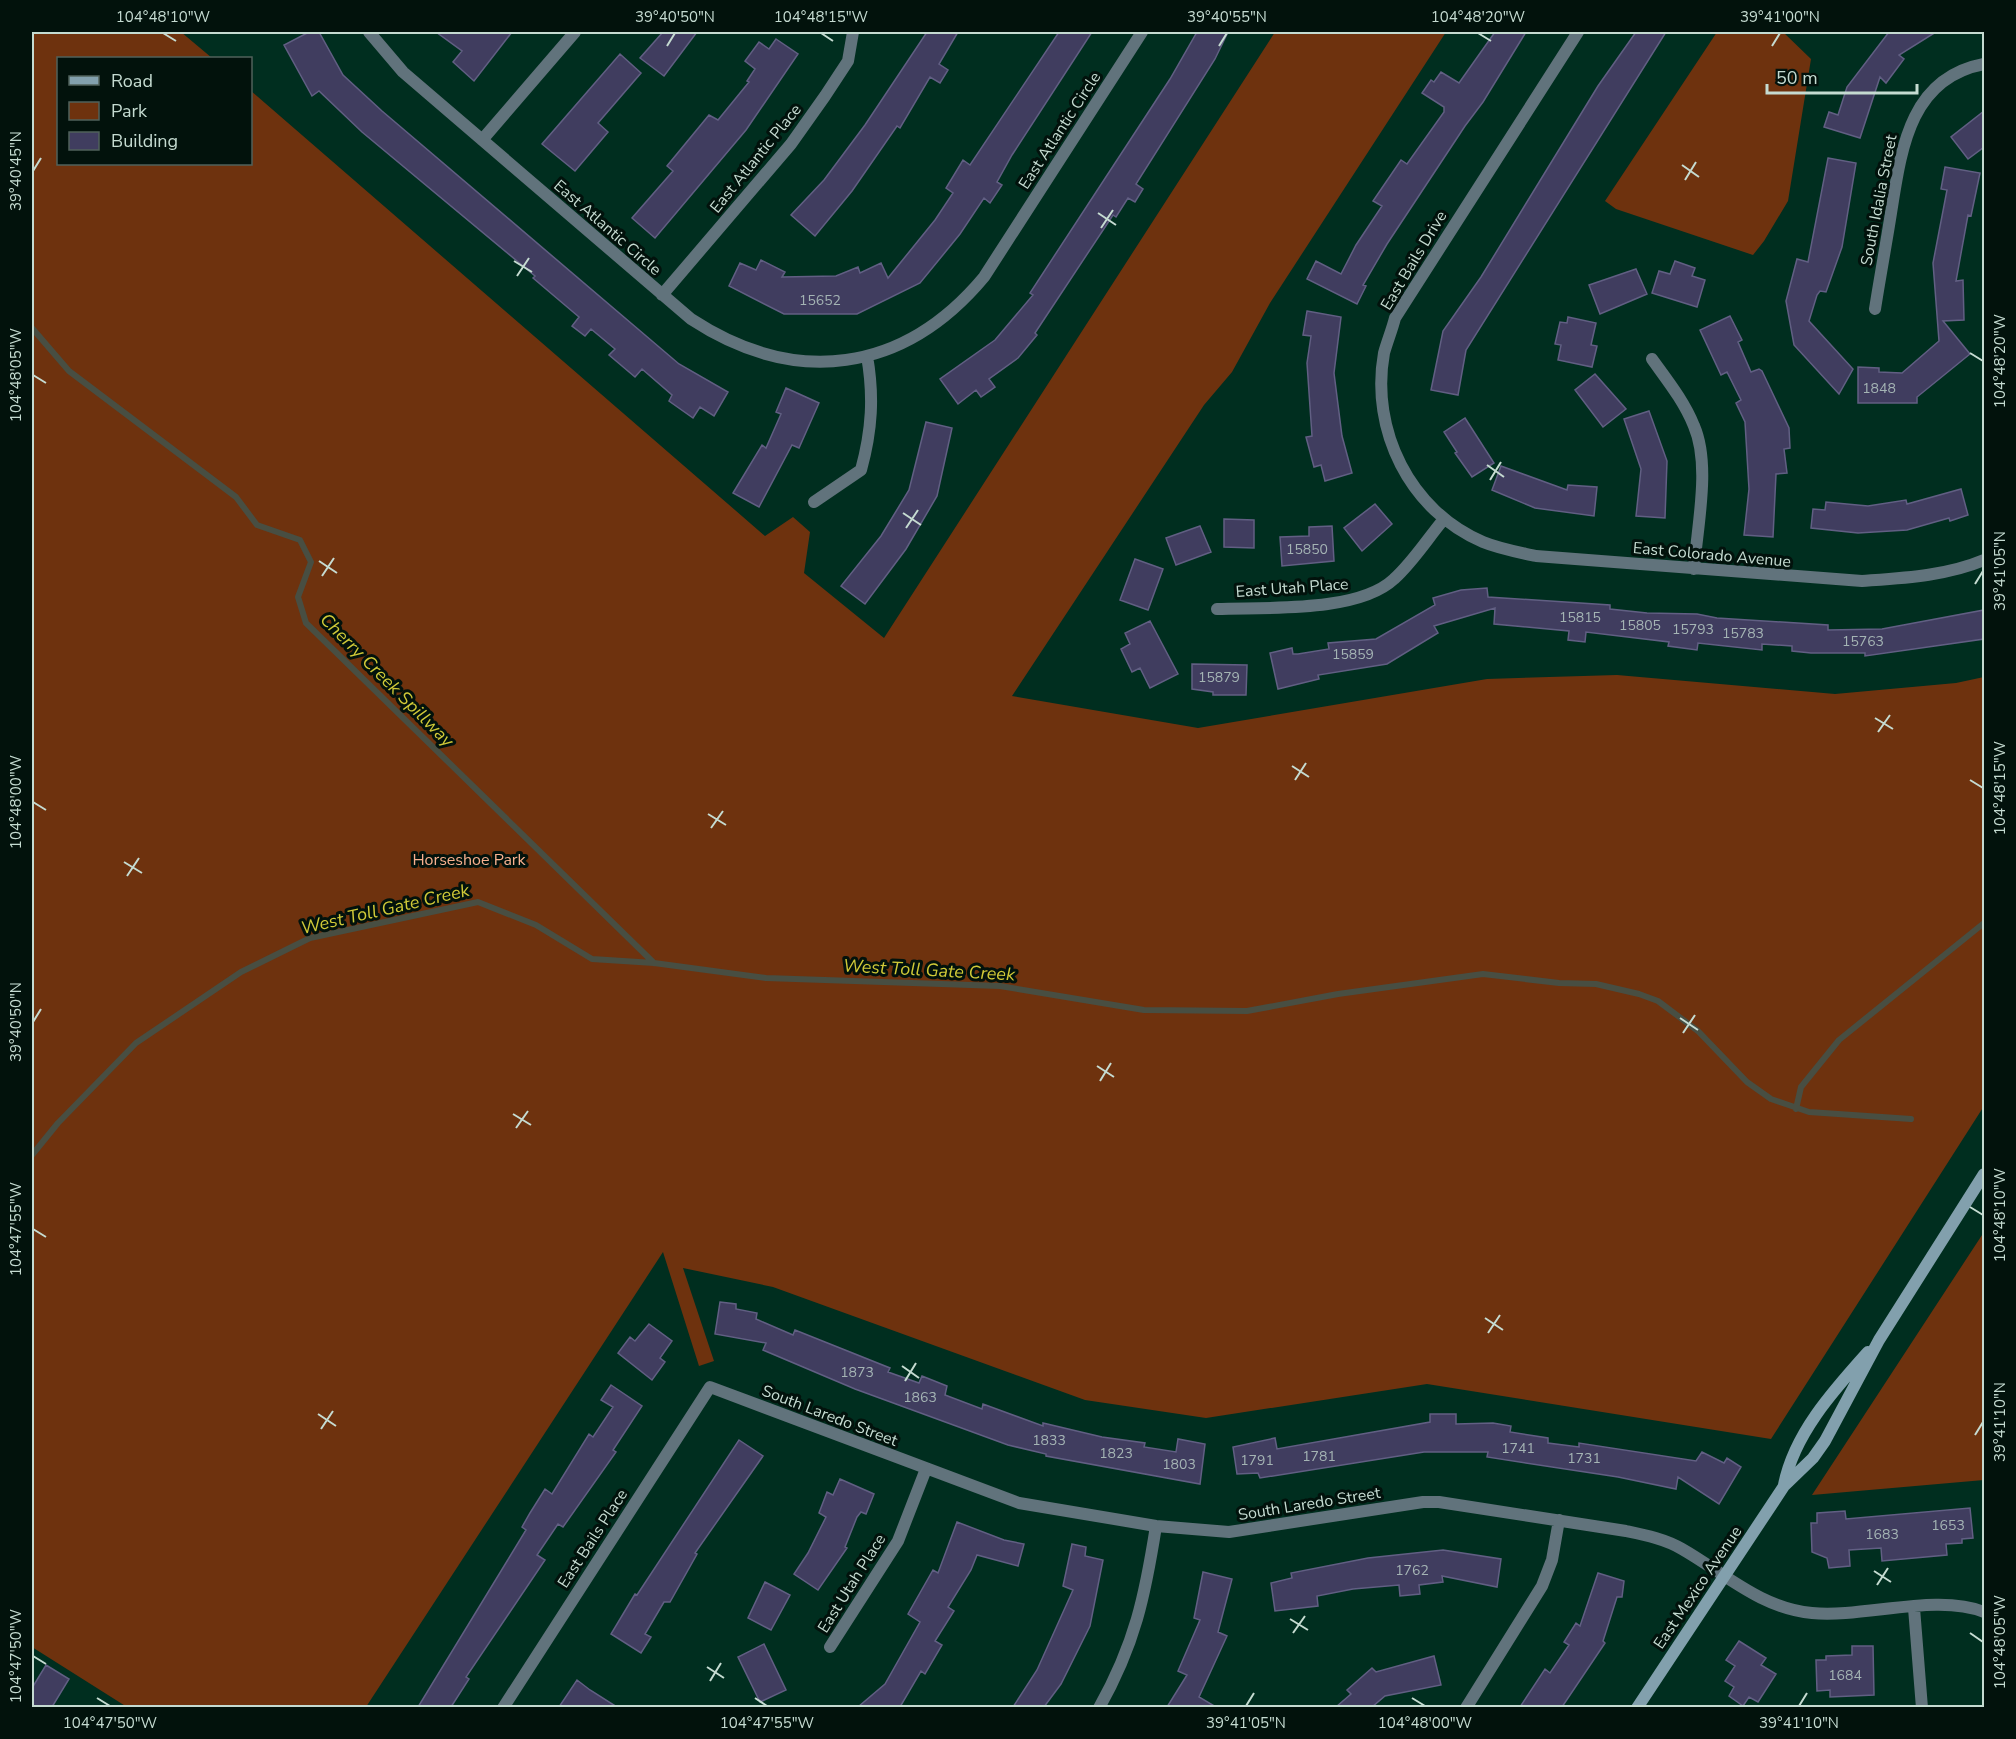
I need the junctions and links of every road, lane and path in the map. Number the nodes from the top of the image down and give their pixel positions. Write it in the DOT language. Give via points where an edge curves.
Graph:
graph roads {
  1 [pos="369,32"];
  2 [pos="575,32"];
  3 [pos="853,32"];
  4 [pos="1142,32"];
  5 [pos="1578,32"];
  6 [pos="1984,64"];
  7 [pos="482,140"];
  8 [pos="663,295"];
  9 [pos="1875,309"];
  10 [pos="867,356"];
  11 [pos="1652,359"];
  12 [pos="814,502"];
  13 [pos="1444,519"];
  14 [pos="1984,560"];
  15 [pos="1694,569"];
  16 [pos="1217,609"];
  17 [pos="1984,1174"];
  18 [pos="1879,1340"];
  19 [pos="710,1387"];
  20 [pos="926,1469"];
  21 [pos="1784,1486"];
  22 [pos="1559,1520"];
  23 [pos="1156,1526"];
  24 [pos="1724,1575"];
  25 [pos="1914,1608"];
  26 [pos="1984,1612"];
  27 [pos="830,1647"];
  28 [pos="503,1707"];
  29 [pos="1099,1707"];
  30 [pos="1467,1707"];
  31 [pos="1637,1707"];
  32 [pos="1922,1707"];
  1 -- 7 [label="street, East Atlantic Circle" via="402,72"];
  2 -- 7 [label="street"];
  3 -- 8 [label="street, East Atlantic Place" via="848,61 818,105"];
  4 -- 10 [label="street, East Atlantic Circle" via="984,277 967,297 921,333"];
  5 -- 13 [label="street, East Bails Drive" via="1408,295 1395,318 1384,352 1381,396 1392,448 1419,494"];
  6 -- 9 [label="street, South Idalia Street" via="1957,74 1938,87 1910,123 1901,152"];
  7 -- 8 [label="street, East Atlantic Circle"];
  8 -- 10 [label="street, East Atlantic Circle" via="691,319 749,351 805,362"];
  10 -- 12 [label="street" via="873,407 861,470"];
  11 -- 15 [label="street" via="1688,412 1701,453"];
  13 -- 15 [label="street, East Colorado Avenue" via="1482,542 1536,556"];
  13 -- 16 [label="street, East Utah Place" via="1394,579 1374,593 1337,603"];
  14 -- 15 [label="street, East Colorado Avenue" via="1910,578 1862,581"];
  17 -- 18 [label="street, East Mexico Avenue"];
  18 -- 21 [label="street, East Mexico Avenue" via="1825,1441"];
  18 -- 21 [label="street, East Mexico Avenue" via="1848,1374 1797,1445"];
  19 -- 20 [label="street, South Laredo Street"];
  19 -- 28 [label="street, East Bails Place"];
  20 -- 23 [label="street, South Laredo Street" via="1019,1503"];
  20 -- 27 [label="street, East Utah Place" via="898,1541"];
  21 -- 24 [label="street, East Mexico Avenue"];
  22 -- 23 [label="street, South Laredo Street" via="1423,1502 1229,1532"];
  22 -- 24 [label="street, South Laredo Street" via="1660,1539"];
  22 -- 30 [label="street" via="1552,1560 1542,1586"];
  23 -- 29 [label="street" via="1136,1630 1124,1662"];
  24 -- 25 [label="street, South Laredo Street" via="1770,1602 1811,1613"];
  24 -- 31 [label="street, East Mexico Avenue"];
  25 -- 26 [label="street, South Laredo Street" via="1956,1606"];
  25 -- 32 [label="street"];
}
